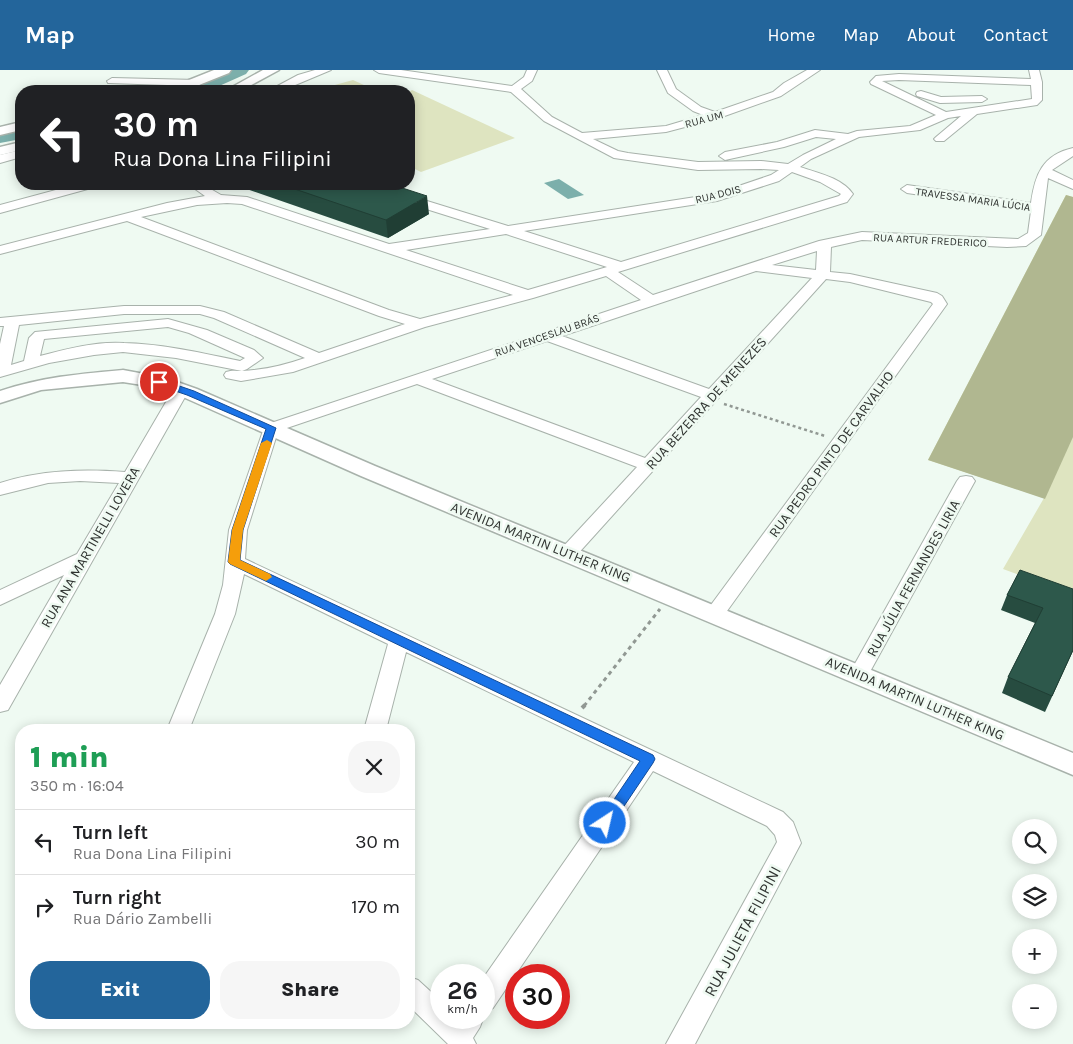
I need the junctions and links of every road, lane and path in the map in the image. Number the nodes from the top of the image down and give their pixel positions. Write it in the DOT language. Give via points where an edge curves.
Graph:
graph roads {
  1 [pos="225,70"];
  2 [pos="273,70"];
  3 [pos="324,70"];
  4 [pos="379,70"];
  5 [pos="532,70"];
  6 [pos="662,70"];
  7 [pos="815,70"];
  8 [pos="112,81"];
  9 [pos="1036,82"];
  10 [pos="197,83"];
  11 [pos="191,85"];
  12 [pos="243,85"];
  13 [pos="285,85"];
  14 [pos="514,89"];
  15 [pos="1016,93"];
  16 [pos="973,112"];
  17 [pos="944,115"];
  18 [pos="715,116"];
  19 [pos="15,127"];
  20 [pos="0,131"];
  21 [pos="583,136"];
  22 [pos="846,137"];
  23 [pos="940,139"];
  24 [pos="15,147"];
  25 [pos="0,150"];
  26 [pos="1073,151"];
  27 [pos="15,155"];
  28 [pos="725,156"];
  29 [pos="0,159"];
  30 [pos="791,168"];
  31 [pos="1044,171"];
  32 [pos="1073,185"];
  33 [pos="907,189"];
  34 [pos="69,190"];
  35 [pos="204,190"];
  36 [pos="379,190"];
  37 [pos="217,198"];
  38 [pos="1039,208"];
  39 [pos="0,209"];
  40 [pos="128,217"];
  41 [pos="507,230"];
  42 [pos="678,236"];
  43 [pos="824,244"];
  44 [pos="693,245"];
  45 [pos="387,249"];
  46 [pos="0,250"];
  47 [pos="752,267"];
  48 [pos="615,269"];
  49 [pos="823,274"];
  50 [pos="528,296"];
  51 [pos="651,300"];
  52 [pos="6,321"];
  53 [pos="420,324"];
  54 [pos="546,335"];
  55 [pos="320,359"];
  56 [pos="31,364"];
  57 [pos="1,375"];
  58 [pos="417,380"];
  59 [pos="181,390"];
  60 [pos="0,397"];
  61 [pos="712,398"];
  62 [pos="271,428"];
  63 [pos="840,441"];
  64 [pos="649,466"];
  65 [pos="130,478"];
  66 [pos="966,481"];
  67 [pos="0,489"];
  68 [pos="568,553"];
  69 [pos="83,559"];
  70 [pos="234,562"];
  71 [pos="670,595"];
  72 [pos="0,598"];
  73 [pos="715,613"];
  74 [pos="399,640"];
  75 [pos="859,674"];
  76 [pos="0,704"];
  77 [pos="570,722"];
  78 [pos="180,724"];
  79 [pos="377,724"];
  80 [pos="649,759"];
  81 [pos="1073,764"];
  82 [pos="495,983"];
  83 [pos="415,994"];
  84 [pos="464,1032"];
  85 [pos="680,1044"];
  1 -- 10 [label="main road"];
  2 -- 12 [label="main road"];
  3 -- 13 [label="street"];
  4 -- 14 [label="street"];
  5 -- 14 [label="street" via="526,82"];
  6 -- 18 [label="street" via="672,91 697,109"];
  7 -- 18 [label="street, RUA UM" via="777,94"];
  8 -- 10 [label="street"];
  9 -- 15 [label="street"];
  9 -- 16 [label="street, RUA DOIS" via="1037,100 1029,105"];
  9 -- 17 [label="street" via="899,76 880,78 875,82"];
  10 -- 11 [label="main road"];
  14 -- 21 [label="street" via="548,119"];
  15 -- 15 [label="street" via="928,87 920,90 920,94 940,100 974,100"];
  16 -- 17 [label="street, RUA DOIS"];
  16 -- 23 [label="street"];
  17 -- 22 [label="street, RUA DOIS" via="920,127"];
  18 -- 21 [label="street, RUA UM" via="666,128"];
  19 -- 20 [label="main road"];
  21 -- 30 [label="street" via="614,154 647,161 698,166"];
  22 -- 28 [label="street" via="815,133 780,145"];
  22 -- 30 [label="street, RUA DOIS"];
  24 -- 25 [label="main road"];
  26 -- 31 [label="street"];
  27 -- 29 [label="street"];
  30 -- 41 [label="street, RUA DOIS" via="774,178 717,197"];
  30 -- 44 [label="street" via="824,179 843,188 847,194 843,199"];
  31 -- 32 [label="street"];
  31 -- 38 [label="street"];
  33 -- 38 [label="street, TRAVESSA MARIA LÚCIA"];
  34 -- 39 [label="street"];
  35 -- 37 [label="street"];
  36 -- 41 [label="street, RUA DOIS"];
  37 -- 40 [label="street" via="169,205"];
  37 -- 45 [label="street" via="243,200"];
  38 -- 43 [label="street, RUA ARTUR FREDERICO" via="1034,235 1014,243 862,236"];
  40 -- 46 [label="street"];
  40 -- 53 [label="street"];
  41 -- 45 [label="street"];
  41 -- 48 [label="street"];
  42 -- 44 [label="street"];
  43 -- 47 [label="street, RUA VENCESLAU BRÁS"];
  43 -- 49 [label="street"];
  44 -- 48 [label="street"];
  45 -- 50 [label="street"];
  47 -- 49 [label="street"];
  47 -- 51 [label="street, RUA VENCESLAU BRÁS"];
  48 -- 50 [label="street"];
  48 -- 51 [label="street"];
  49 -- 61 [label="street, RUA BEZERRA DE MENEZES"];
  49 -- 63 [label="street, RUA PEDRO PINTO DE CARVALHO" via="932,296 940,304"];
  50 -- 53 [label="street"];
  51 -- 54 [label="street, RUA VENCESLAU BRÁS"];
  52 -- 55 [label="street" via="124,310 200,310 219,315"];
  52 -- 57 [label="street"];
  53 -- 55 [label="street"];
  54 -- 58 [label="street, RUA VENCESLAU BRÁS"];
  54 -- 61 [label="street"];
  55 -- 57 [label="street" via="288,369 241,376 132,356 92,357"];
  56 -- 56 [label="street" via="36,338 40,335 168,323 202,332 256,358 242,366 176,353 123,348 94,350"];
  56 -- 57 [label="street"];
  58 -- 62 [label="street, RUA VENCESLAU BRÁS"];
  58 -- 64 [label="street"];
  59 -- 60 [label="main road, AVENIDA MARTIN LUTHER KING" via="142,378 102,377 38,385"];
  59 -- 62 [label="main road, AVENIDA MARTIN LUTHER KING"];
  59 -- 65 [label="street, RUA ANA MARTINELLI LOVERA"];
  61 -- 63 [label="path"];
  61 -- 64 [label="street, RUA BEZERRA DE MENEZES"];
  62 -- 68 [label="main road, AVENIDA MARTIN LUTHER KING"];
  62 -- 70 [label="street" via="238,530"];
  63 -- 73 [label="street, RUA PEDRO PINTO DE CARVALHO"];
  64 -- 68 [label="street, RUA BEZERRA DE MENEZES"];
  65 -- 67 [label="street" via="55,475 32,478"];
  65 -- 69 [label="street, RUA ANA MARTINELLI LOVERA"];
  66 -- 75 [label="street, RUA JÚLIA FERNANDES LIRIA"];
  68 -- 71 [label="main road, AVENIDA MARTIN LUTHER KING"];
  69 -- 72 [label="street"];
  69 -- 76 [label="street, RUA ANA MARTINELLI LOVERA"];
  70 -- 74 [label="street"];
  70 -- 78 [label="street" via="234,585 225,614"];
  71 -- 73 [label="main road, AVENIDA MARTIN LUTHER KING"];
  71 -- 77 [label="path"];
  73 -- 75 [label="main road, AVENIDA MARTIN LUTHER KING"];
  74 -- 77 [label="street"];
  74 -- 79 [label="street"];
  75 -- 81 [label="main road, AVENIDA MARTIN LUTHER KING"];
  77 -- 80 [label="street"];
  80 -- 82 [label="street"];
  80 -- 85 [label="street, RUA JULIETA FILIPINI" via="775,819 786,831 789,842"];
  83 -- 84 [label="street"];
}
